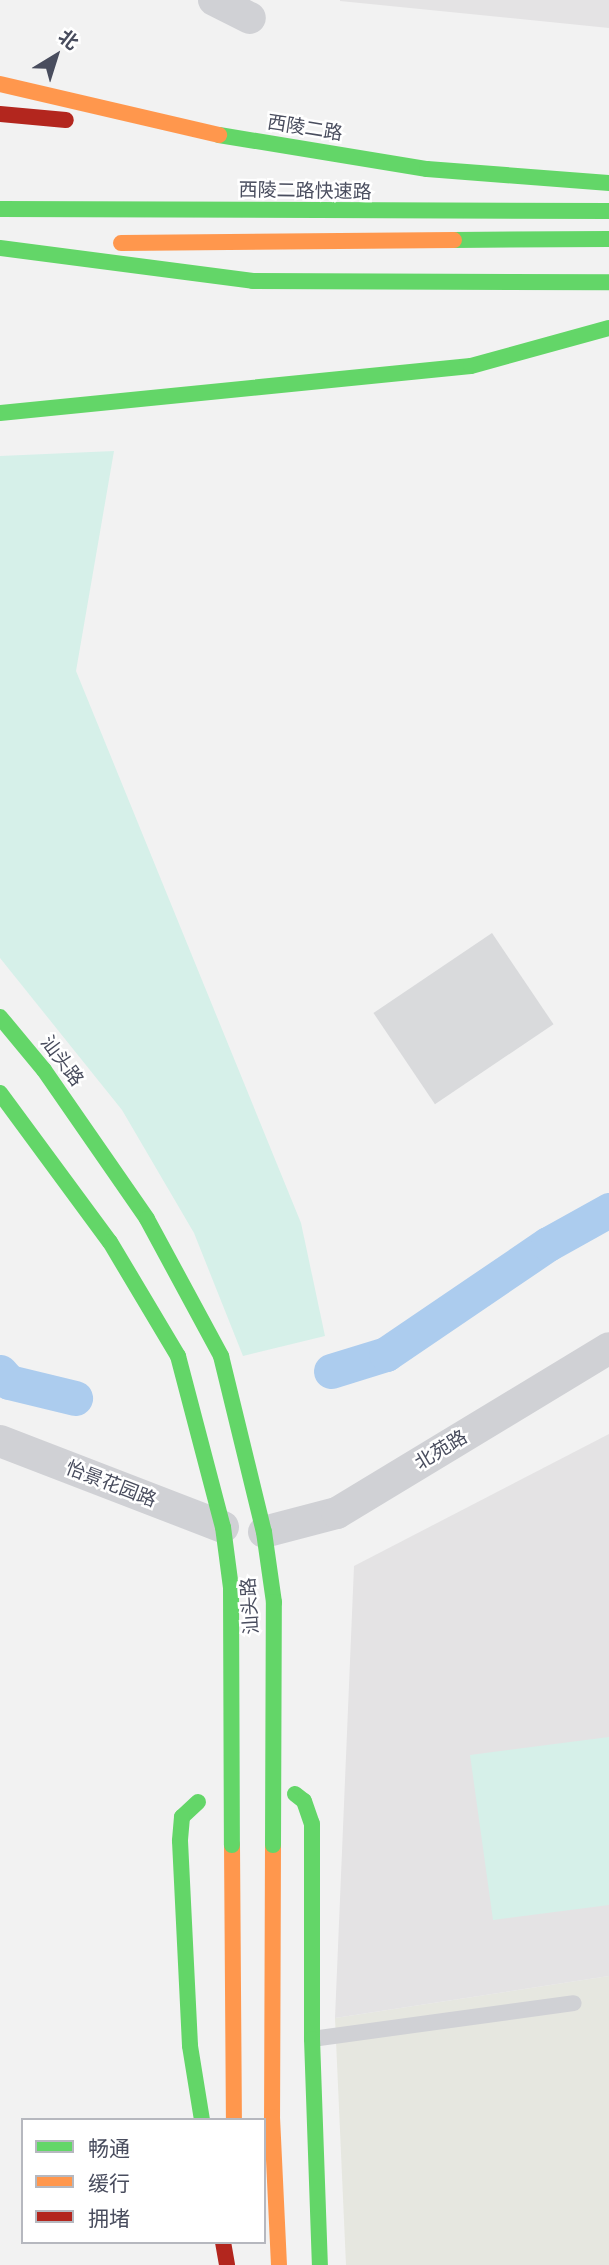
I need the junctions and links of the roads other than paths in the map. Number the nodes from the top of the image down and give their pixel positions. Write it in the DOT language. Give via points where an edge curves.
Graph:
graph roads {
  1 [pos="214,0"];
  2 [pos="250,18"];
  3 [pos="0,84"];
  4 [pos="0,114"];
  5 [pos="197,132"];
  6 [pos="609,183"];
  7 [pos="0,209"];
  8 [pos="609,211"];
  9 [pos="609,239"];
  10 [pos="0,246"];
  11 [pos="609,282"];
  12 [pos="609,328"];
  13 [pos="0,414"];
  14 [pos="0,1017"];
  15 [pos="0,1093"];
  16 [pos="609,1348"];
  17 [pos="0,1441"];
  18 [pos="223,1527"];
  19 [pos="264,1532"];
  20 [pos="295,1794"];
  21 [pos="198,1802"];
  22 [pos="574,2003"];
  23 [pos="312,2039"];
  24 [pos="202,2118"];
  25 [pos="233,2118"];
  26 [pos="223,2244"];
  27 [pos="234,2244"];
  28 [pos="227,2265"];
  29 [pos="234,2265"];
  30 [pos="279,2265"];
  31 [pos="320,2265"];
  1 -- 2 [label="street"];
  3 -- 5 [label="main road, 西陵二路"];
  4 -- 5 [label="main road"];
  5 -- 6 [label="main road, 西陵二路" via="427,169"];
  7 -- 8 [label="main road, 西陵二路快速路"];
  9 -- 10 [label="main road"];
  10 -- 11 [label="main road" via="253,281"];
  12 -- 13 [label="main road" via="471,366"];
  14 -- 19 [label="main road, 汕头路" via="44,1070 147,1219 221,1356"];
  15 -- 18 [label="main road, 汕头路" via="110,1242 178,1356"];
  16 -- 19 [label="street, 北苑路" via="337,1513"];
  17 -- 18 [label="street, 怡景花园路"];
  18 -- 25 [label="main road, 汕头路, bridge" via="231,1588"];
  19 -- 30 [label="main road, 汕头路, bridge" via="274,1602 272,2117"];
  20 -- 23 [label="main road" via="304,1801 312,1824"];
  21 -- 24 [label="main road" via="182,1817 180,1840 190,2046"];
  22 -- 23 [label="lane"];
  23 -- 31 [label="main road"];
  26 -- 28 [label="main road"];
  27 -- 29 [label="main road"];
}
